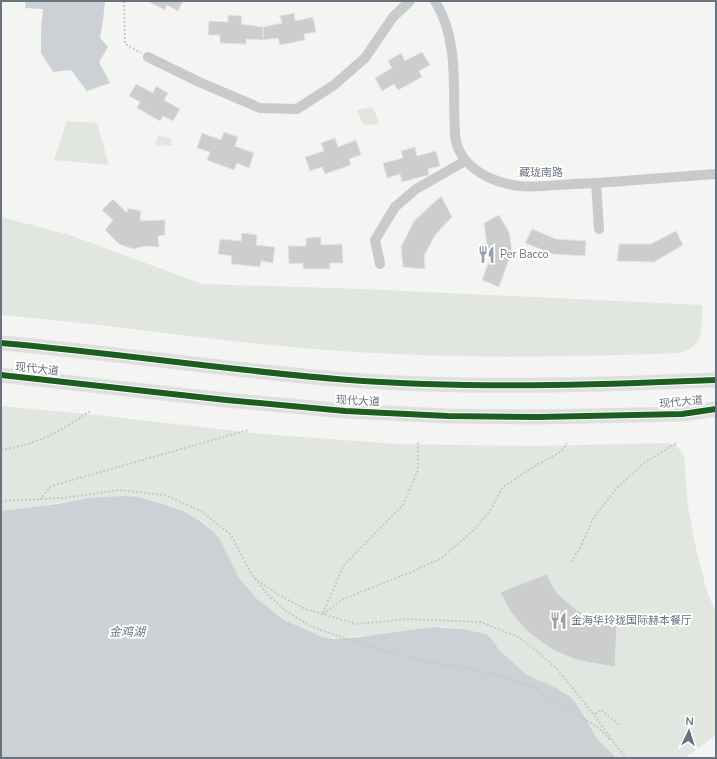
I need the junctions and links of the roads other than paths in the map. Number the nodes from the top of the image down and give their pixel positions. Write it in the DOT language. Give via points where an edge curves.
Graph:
graph roads {
  1 [pos="410,1"];
  2 [pos="435,1"];
  3 [pos="148,57"];
  4 [pos="465,161"];
  5 [pos="716,174"];
  6 [pos="596,183"];
  7 [pos="600,229"];
  8 [pos="380,264"];
  9 [pos="1,343"];
  10 [pos="1,375"];
  11 [pos="716,380"];
  12 [pos="716,409"];
  1 -- 3 [label="street" via="393,17 365,58 298,109 260,108"];
  2 -- 4 [label="street, 藏珑南路" via="450,38 453,56 455,135 458,150"];
  4 -- 6 [label="street, 藏珑南路" via="484,175 507,184 527,186"];
  4 -- 8 [label="street" via="416,189 395,206 375,240"];
  5 -- 6 [label="street, 藏珑南路"];
  6 -- 7 [label="street"];
  9 -- 11 [label="main road, 现代大道" via="230,369 403,383 611,384"];
  10 -- 12 [label="main road, 现代大道" via="345,411 448,416 682,414"];
}
